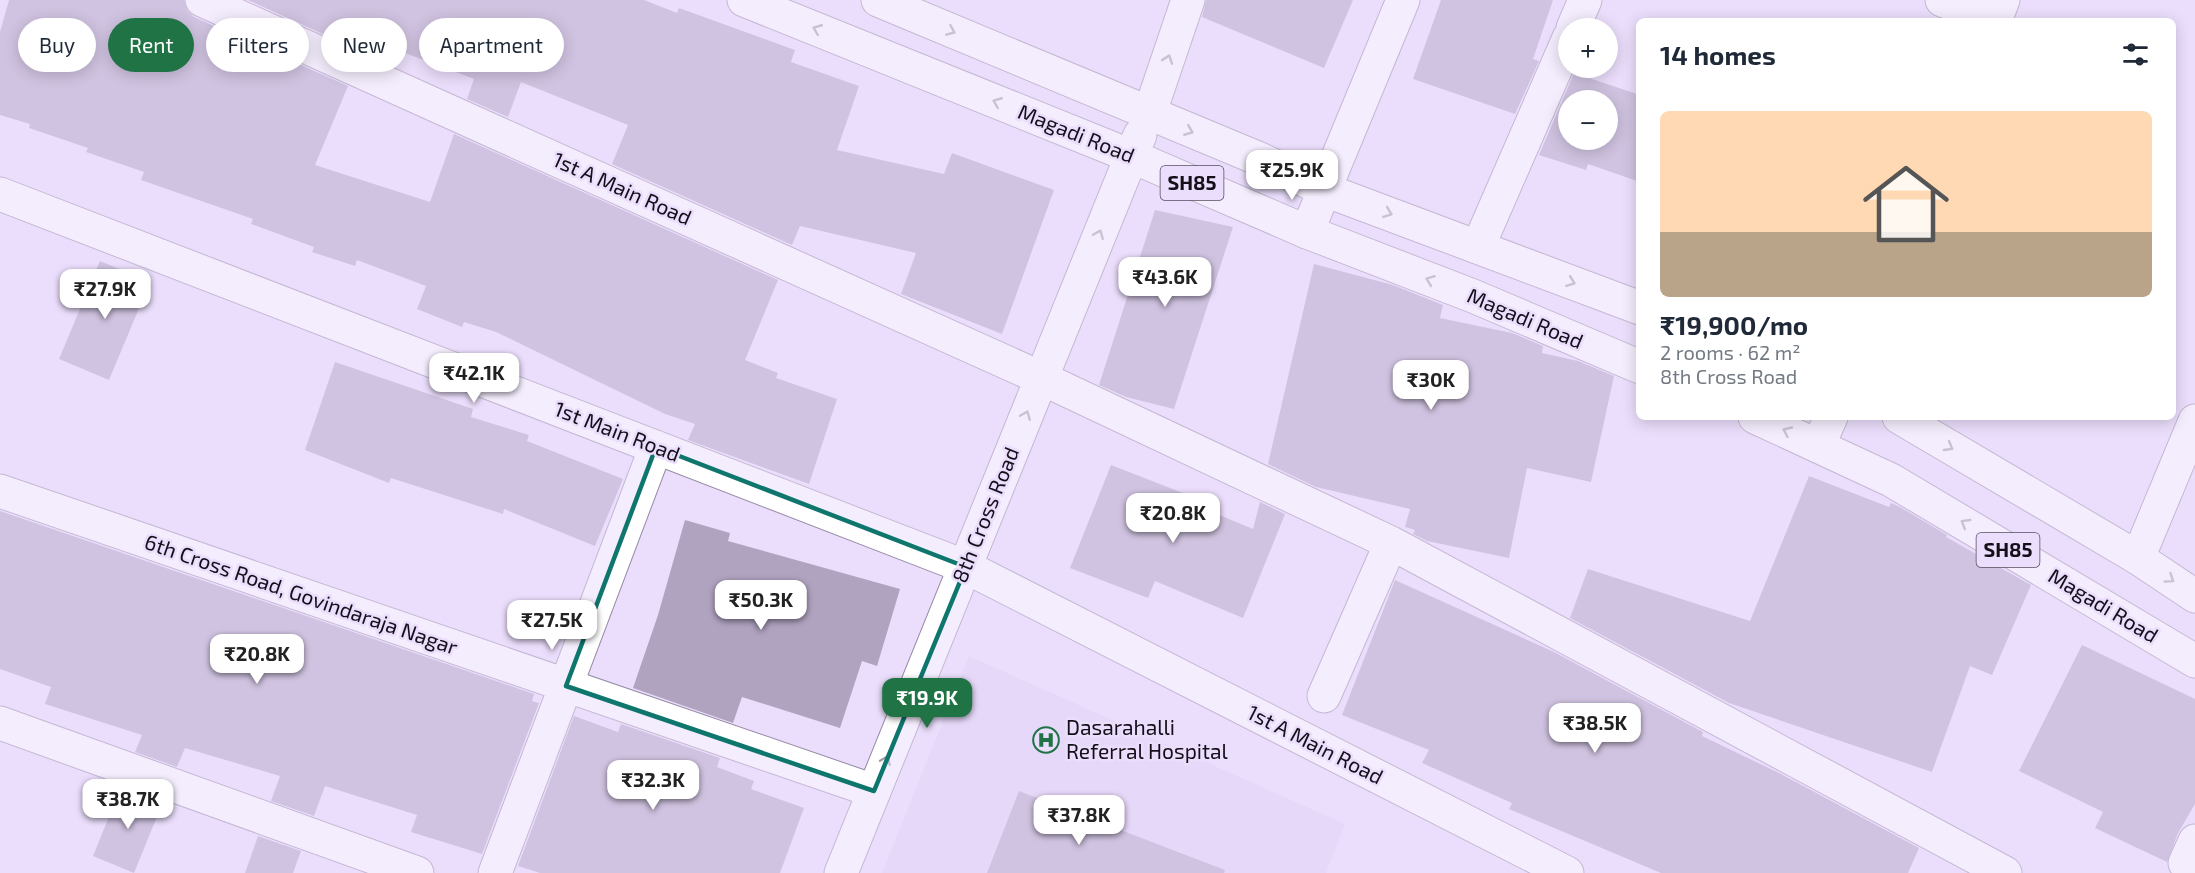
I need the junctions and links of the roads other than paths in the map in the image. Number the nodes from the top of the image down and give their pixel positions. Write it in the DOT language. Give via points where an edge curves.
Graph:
graph roads {
  1 [pos="202,0"];
  2 [pos="744,0"];
  3 [pos="878,0"];
  4 [pos="1188,0"];
  5 [pos="1403,0"];
  6 [pos="1585,0"];
  7 [pos="1942,0"];
  8 [pos="2003,0"];
  9 [pos="915,8"];
  10 [pos="1577,18"];
  11 [pos="1987,18"];
  12 [pos="1996,18"];
  13 [pos="1558,63"];
  14 [pos="1149,115"];
  15 [pos="1131,156"];
  16 [pos="1325,190"];
  17 [pos="0,194"];
  18 [pos="1307,232"];
  19 [pos="1478,247"];
  20 [pos="1636,306"];
  21 [pos="1636,365"];
  22 [pos="1041,378"];
  23 [pos="1770,420"];
  24 [pos="1904,420"];
  25 [pos="2195,421"];
  26 [pos="1824,431"];
  27 [pos="656,447"];
  28 [pos="0,491"];
  29 [pos="1391,543"];
  30 [pos="2138,558"];
  31 [pos="966,567"];
  32 [pos="2195,596"];
  33 [pos="2195,661"];
  34 [pos="566,686"];
  35 [pos="1324,696"];
  36 [pos="0,723"];
  37 [pos="874,791"];
  38 [pos="417,873"];
  39 [pos="495,873"];
  40 [pos="841,873"];
  41 [pos="1567,873"];
  42 [pos="2005,873"];
  1 -- 22 [label="street, 1st A Main Road"];
  15 -- 2 [label="street, Magadi Road / SH85, one-way"];
  3 -- 9 [label="street, SH85"];
  14 -- 4 [label="street, 8th Cross Road, one-way"];
  5 -- 16 [label="street"];
  6 -- 10 [label="street"];
  7 -- 11 [label="street"];
  8 -- 12 [label="street"];
  9 -- 14 [label="street, SH85, one-way"];
  13 -- 19 [label="street"];
  14 -- 15 [label="street, 8th Cross Road"];
  14 -- 16 [label="street, SH85, one-way"];
  15 -- 18 [label="street, Magadi Road / SH85"];
  22 -- 15 [label="street, 8th Cross Road, one-way"];
  16 -- 18 [label="street"];
  16 -- 19 [label="street, SH85, one-way"];
  17 -- 27 [label="street, 1st Main Road"];
  21 -- 18 [label="street, Magadi Road / SH85, one-way"];
  19 -- 20 [label="street, SH85, one-way"];
  22 -- 29 [label="street, 1st A Main Road"];
  31 -- 22 [label="street, 8th Cross Road, one-way"];
  26 -- 23 [label="street, Magadi Road / SH85, one-way"];
  24 -- 30 [label="street, SH85, one-way"];
  25 -- 30 [label="street"];
  33 -- 26 [label="street, Magadi Road / SH85, one-way" via="1891,480"];
  27 -- 31 [label="street, 1st Main Road"];
  27 -- 34 [label="street"];
  28 -- 34 [label="street, 6th Cross Road, Govindaraja Nagar"];
  29 -- 35 [label="street"];
  29 -- 42 [label="street, 1st A Main Road"];
  30 -- 32 [label="street, SH85, one-way"];
  37 -- 31 [label="street, 8th Cross Road, one-way"];
  31 -- 41 [label="street, 1st A Main Road"];
  34 -- 37 [label="street, 6th Cross Road, Govindaraja Nagar"];
  34 -- 39 [label="street"];
  36 -- 38 [label="street"];
  37 -- 40 [label="street, 8th Cross Road"];
}
